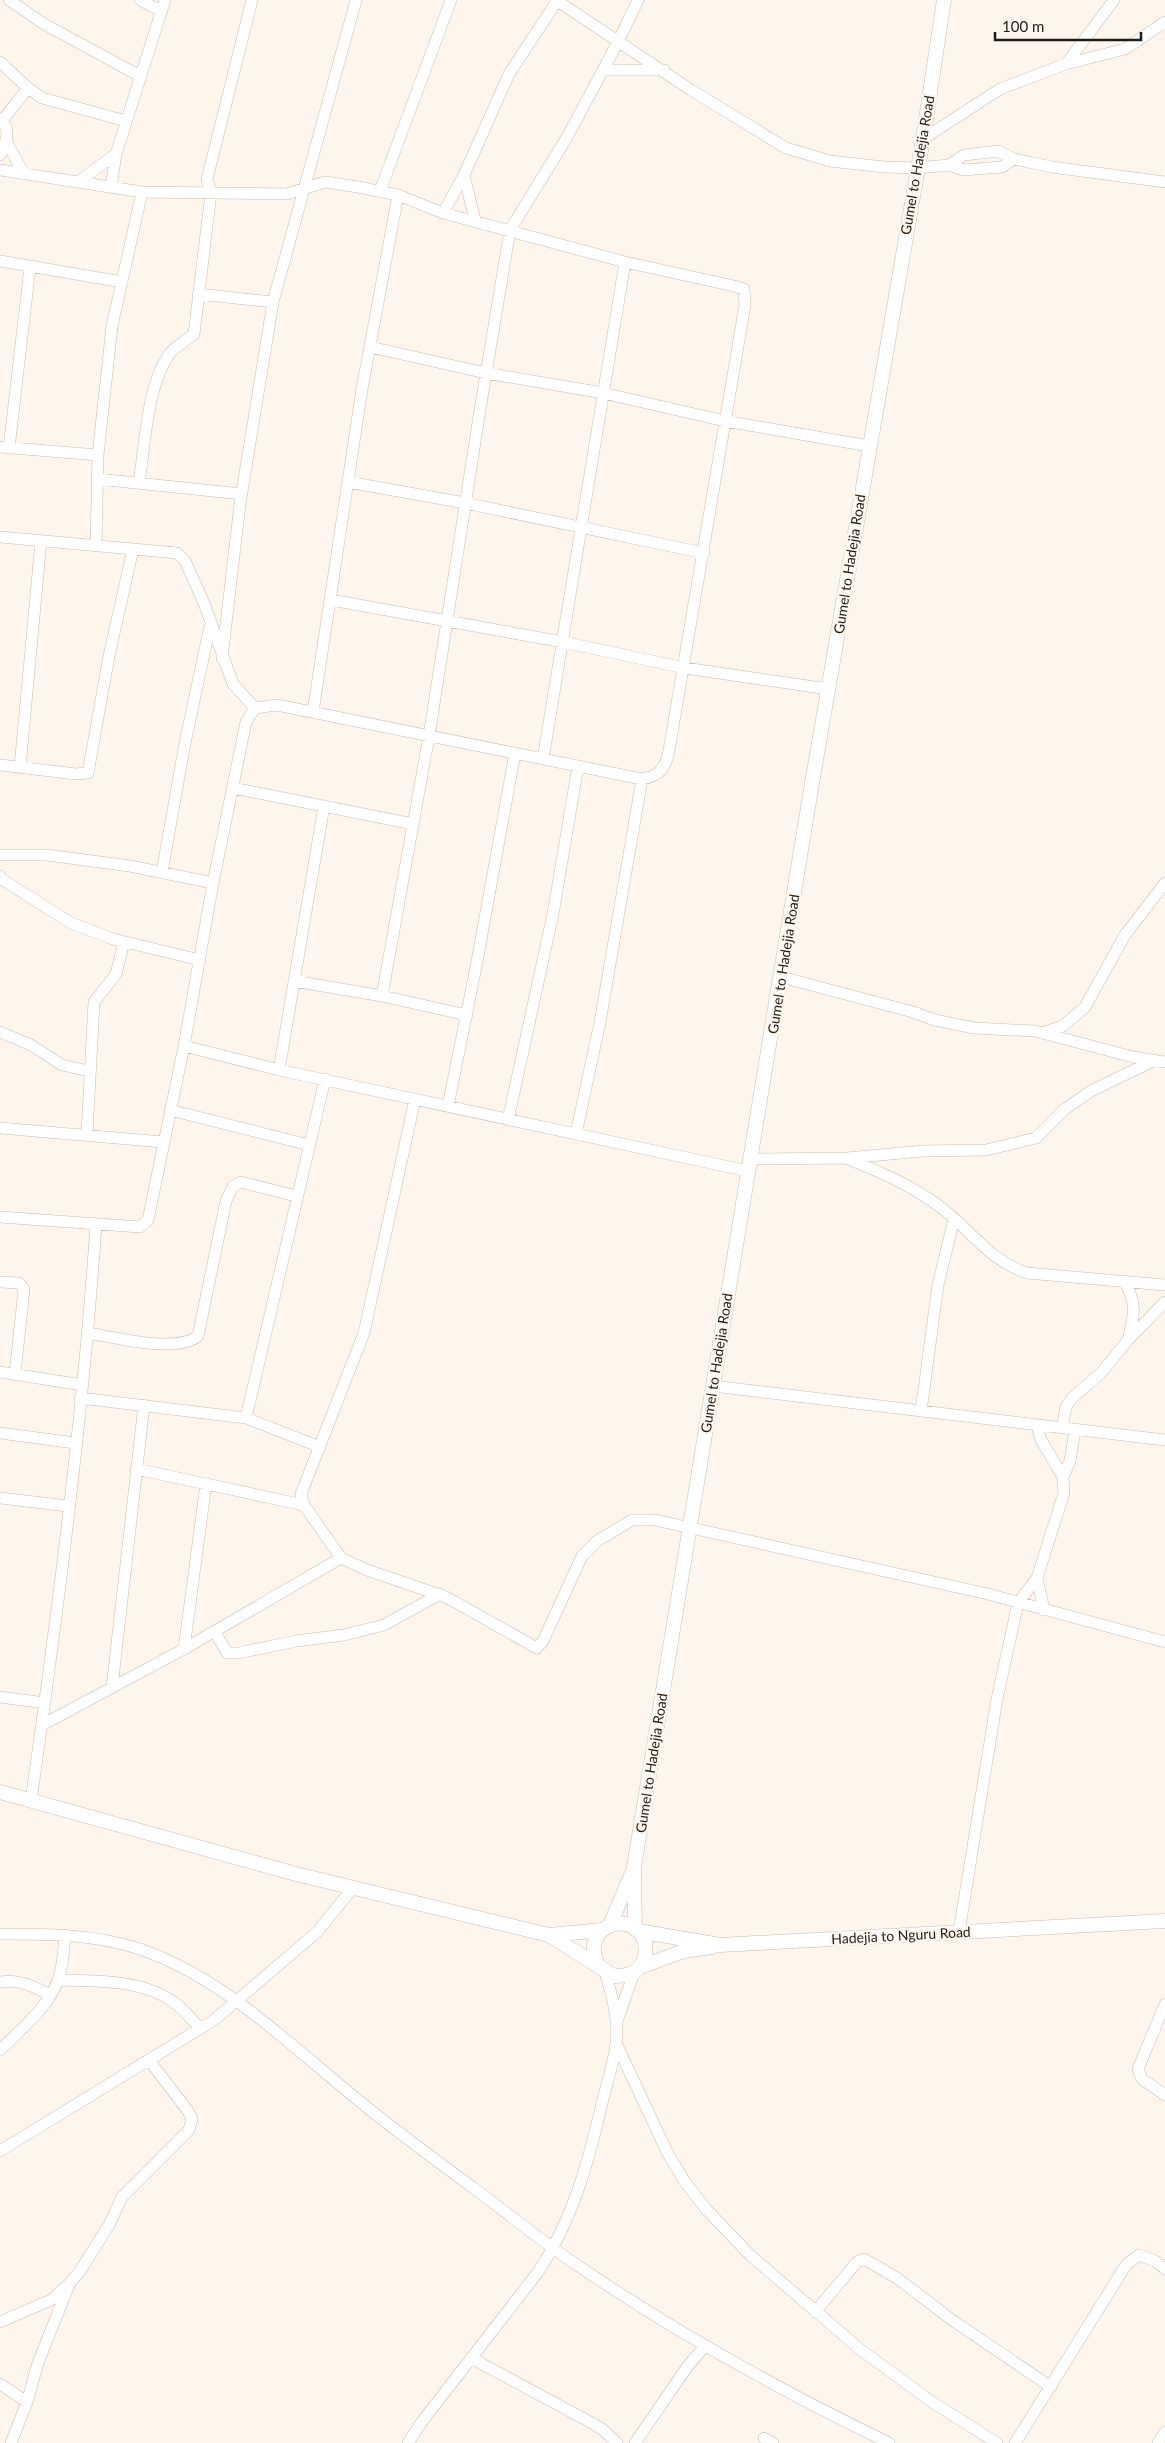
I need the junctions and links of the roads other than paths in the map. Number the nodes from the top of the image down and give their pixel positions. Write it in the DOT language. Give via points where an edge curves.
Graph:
graph roads {
  1 [pos="9,0"];
  2 [pos="32,0"];
  3 [pos="140,0"];
  4 [pos="165,0"];
  5 [pos="252,0"];
  6 [pos="356,0"];
  7 [pos="451,0"];
  8 [pos="638,0"];
  9 [pos="944,0"];
  10 [pos="1114,0"];
  11 [pos="556,1"];
  12 [pos="26,10"];
  13 [pos="161,12"];
  14 [pos="1165,22"];
  15 [pos="618,42"];
  16 [pos="0,62"];
  17 [pos="1066,64"];
  18 [pos="603,70"];
  19 [pos="664,70"];
  20 [pos="140,76"];
  21 [pos="28,88"];
  22 [pos="1,120"];
  23 [pos="126,121"];
  24 [pos="923,139"];
  25 [pos="6,141"];
  26 [pos="116,154"];
  27 [pos="0,155"];
  28 [pos="1014,159"];
  29 [pos="949,165"];
  30 [pos="917,168"];
  31 [pos="0,170"];
  32 [pos="24,174"];
  33 [pos="464,175"];
  34 [pos="78,182"];
  35 [pos="1165,182"];
  36 [pos="111,187"];
  37 [pos="304,189"];
  38 [pos="380,191"];
  39 [pos="142,192"];
  40 [pos="211,193"];
  41 [pos="398,195"];
  42 [pos="443,213"];
  43 [pos="474,220"];
  44 [pos="510,230"];
  45 [pos="0,261"];
  46 [pos="625,262"];
  47 [pos="30,267"];
  48 [pos="122,282"];
  49 [pos="198,294"];
  50 [pos="273,302"];
  51 [pos="370,347"];
  52 [pos="486,373"];
  53 [pos="604,393"];
  54 [pos="726,421"];
  55 [pos="868,446"];
  56 [pos="4,448"];
  57 [pos="98,455"];
  58 [pos="98,479"];
  59 [pos="348,482"];
  60 [pos="139,483"];
  61 [pos="242,494"];
  62 [pos="465,503"];
  63 [pos="582,528"];
  64 [pos="0,537"];
  65 [pos="40,541"];
  66 [pos="96,546"];
  67 [pos="133,549"];
  68 [pos="704,554"];
  69 [pos="331,600"];
  70 [pos="447,621"];
  71 [pos="210,625"];
  72 [pos="563,642"];
  73 [pos="222,658"];
  74 [pos="685,668"];
  75 [pos="828,689"];
  76 [pos="255,708"];
  77 [pos="313,712"];
  78 [pos="429,736"];
  79 [pos="515,753"];
  80 [pos="543,759"];
  81 [pos="0,765"];
  82 [pos="578,766"];
  83 [pos="20,767"];
  84 [pos="642,779"];
  85 [pos="232,788"];
  86 [pos="324,806"];
  87 [pos="413,824"];
  88 [pos="0,855"];
  89 [pos="162,872"];
  90 [pos="0,876"];
  91 [pos="213,883"];
  92 [pos="1165,883"];
  93 [pos="124,942"];
  94 [pos="200,960"];
  95 [pos="781,977"];
  96 [pos="294,981"];
  97 [pos="382,996"];
  98 [pos="466,1015"];
  99 [pos="0,1032"];
  100 [pos="1042,1033"];
  101 [pos="184,1046"];
  102 [pos="1160,1061"];
  103 [pos="279,1070"];
  104 [pos="89,1071"];
  105 [pos="324,1079"];
  106 [pos="415,1099"];
  107 [pos="448,1106"];
  108 [pos="170,1110"];
  109 [pos="508,1120"];
  110 [pos="0,1128"];
  111 [pos="86,1134"];
  112 [pos="576,1134"];
  113 [pos="163,1142"];
  114 [pos="309,1145"];
  115 [pos="847,1158"];
  116 [pos="749,1165"];
  117 [pos="296,1196"];
  118 [pos="0,1217"];
  119 [pos="954,1219"];
  120 [pos="96,1224"];
  121 [pos="1124,1281"];
  122 [pos="0,1282"];
  123 [pos="1165,1285"];
  124 [pos="1165,1302"];
  125 [pos="88,1333"];
  126 [pos="1128,1340"];
  127 [pos="0,1372"];
  128 [pos="15,1374"];
  129 [pos="82,1385"];
  130 [pos="713,1386"];
  131 [pos="80,1398"];
  132 [pos="144,1405"];
  133 [pos="922,1410"];
  134 [pos="246,1418"];
  135 [pos="1037,1426"];
  136 [pos="1062,1428"];
  137 [pos="1074,1430"];
  138 [pos="0,1433"];
  139 [pos="1165,1440"];
  140 [pos="75,1443"];
  141 [pos="320,1446"];
  142 [pos="136,1469"];
  143 [pos="1063,1477"];
  144 [pos="206,1484"];
  145 [pos="0,1500"];
  146 [pos="304,1505"];
  147 [pos="68,1506"];
  148 [pos="689,1528"];
  149 [pos="341,1558"];
  150 [pos="1037,1578"];
  151 [pos="440,1594"];
  152 [pos="1018,1603"];
  153 [pos="1044,1610"];
  154 [pos="215,1632"];
  155 [pos="1163,1638"];
  156 [pos="184,1649"];
  157 [pos="112,1688"];
  158 [pos="0,1697"];
  159 [pos="45,1703"];
  160 [pos="42,1726"];
  161 [pos="0,1792"];
  162 [pos="32,1801"];
  163 [pos="634,1868"];
  164 [pos="354,1888"];
  165 [pos="1165,1922"];
  166 [pos="606,1928"];
  167 [pos="636,1930"];
  168 [pos="959,1932"];
  169 [pos="0,1934"];
  170 [pos="66,1935"];
  171 [pos="549,1935"];
  172 [pos="720,1945"];
  173 [pos="601,1969"];
  174 [pos="637,1970"];
  175 [pos="58,1980"];
  176 [pos="0,1982"];
  177 [pos="50,1995"];
  178 [pos="237,2001"];
  179 [pos="1165,2004"];
  180 [pos="616,2023"];
  181 [pos="200,2028"];
  182 [pos="616,2043"];
  183 [pos="0,2050"];
  184 [pos="149,2060"];
  185 [pos="1165,2095"];
  186 [pos="0,2151"];
  187 [pos="554,2249"];
  188 [pos="1165,2269"];
  189 [pos="70,2283"];
  190 [pos="815,2312"];
  191 [pos="0,2322"];
  192 [pos="704,2347"];
  193 [pos="471,2358"];
  194 [pos="0,2384"];
  195 [pos="1050,2387"];
  196 [pos="27,2402"];
  197 [pos="1165,2432"];
  198 [pos="11,2443"];
  199 [pos="408,2443"];
  200 [pos="617,2443"];
  201 [pos="635,2443"];
  202 [pos="889,2443"];
  203 [pos="997,2443"];
  204 [pos="1015,2443"];
  205 [pos="1158,2443"];
  1 -- 12 [label="street"];
  2 -- 12 [label="street"];
  3 -- 13 [label="street"];
  4 -- 13 [label="street"];
  5 -- 40 [label="street" via="207,179"];
  6 -- 37 [label="street"];
  7 -- 38 [label="street"];
  8 -- 15 [label="street"];
  9 -- 24 [label="main road, Gumel to Hadejia Road"];
  10 -- 17 [label="street"];
  11 -- 15 [label="street"];
  11 -- 33 [label="street" via="509,74"];
  12 -- 20 [label="street" via="44,24"];
  13 -- 20 [label="street"];
  14 -- 17 [label="street" via="1125,49"];
  15 -- 18 [label="street"];
  15 -- 19 [label="street"];
  16 -- 21 [label="street"];
  17 -- 24 [label="street" via="1000,89"];
  18 -- 19 [label="street"];
  18 -- 44 [label="street" via="566,139"];
  19 -- 30 [label="street" via="786,148 838,162"];
  20 -- 23 [label="street"];
  21 -- 22 [label="street"];
  21 -- 23 [label="street" via="42,98"];
  22 -- 25 [label="street" via="6,128"];
  23 -- 26 [label="street"];
  24 -- 30 [label="main road, Gumel to Hadejia Road"];
  25 -- 27 [label="street"];
  25 -- 32 [label="street"];
  26 -- 34 [label="street"];
  26 -- 36 [label="street"];
  28 -- 29 [label="street" via="1002,167 963,170"];
  28 -- 29 [label="street" via="998,151 978,152 964,155"];
  28 -- 35 [label="street"];
  29 -- 30 [label="street"];
  30 -- 55 [label="main road, Gumel to Hadejia Road"];
  31 -- 32 [label="street"];
  32 -- 34 [label="street"];
  33 -- 42 [label="street"];
  33 -- 43 [label="street"];
  34 -- 36 [label="street"];
  36 -- 39 [label="street"];
  37 -- 38 [label="street" via="325,182"];
  37 -- 40 [label="street" via="288,194"];
  37 -- 50 [label="street"];
  38 -- 41 [label="street"];
  39 -- 40 [label="street"];
  39 -- 48 [label="street"];
  40 -- 49 [label="street"];
  41 -- 42 [label="street"];
  41 -- 51 [label="street"];
  42 -- 43 [label="street"];
  43 -- 44 [label="street"];
  44 -- 46 [label="street"];
  44 -- 52 [label="street"];
  45 -- 47 [label="street"];
  46 -- 53 [label="street"];
  46 -- 54 [label="street" via="744,289 745,305"];
  47 -- 48 [label="street"];
  47 -- 56 [label="street"];
  48 -- 57 [label="street" via="112,326"];
  49 -- 50 [label="street"];
  49 -- 60 [label="street" via="194,334 172,351 162,369 152,403"];
  50 -- 61 [label="street"];
  51 -- 52 [label="street"];
  51 -- 59 [label="street"];
  52 -- 53 [label="street"];
  52 -- 62 [label="street"];
  53 -- 54 [label="street"];
  53 -- 63 [label="street"];
  54 -- 55 [label="street"];
  54 -- 68 [label="street"];
  55 -- 75 [label="main road, Gumel to Hadejia Road"];
  56 -- 57 [label="street"];
  57 -- 58 [label="street"];
  58 -- 60 [label="street"];
  58 -- 66 [label="street"];
  59 -- 62 [label="street"];
  59 -- 69 [label="street"];
  60 -- 61 [label="street"];
  61 -- 73 [label="street"];
  62 -- 63 [label="street"];
  62 -- 70 [label="street"];
  63 -- 68 [label="street"];
  63 -- 72 [label="street"];
  64 -- 65 [label="street"];
  65 -- 66 [label="street"];
  65 -- 83 [label="street"];
  66 -- 67 [label="street"];
  67 -- 71 [label="street" via="177,553 185,561"];
  67 -- 83 [label="street" via="88,773"];
  68 -- 74 [label="street"];
  69 -- 70 [label="street"];
  69 -- 77 [label="street"];
  70 -- 72 [label="street"];
  70 -- 78 [label="street"];
  71 -- 73 [label="street"];
  71 -- 89 [label="street"];
  72 -- 74 [label="street"];
  72 -- 80 [label="street"];
  73 -- 76 [label="street" via="233,684"];
  74 -- 75 [label="street"];
  74 -- 84 [label="street" via="663,770 654,777"];
  75 -- 95 [label="main road, Gumel to Hadejia Road"];
  76 -- 77 [label="street" via="277,704"];
  76 -- 85 [label="street" via="246,722"];
  77 -- 78 [label="street"];
  78 -- 79 [label="street"];
  78 -- 87 [label="street"];
  79 -- 80 [label="street"];
  79 -- 98 [label="street"];
  80 -- 82 [label="street"];
  81 -- 83 [label="street"];
  82 -- 84 [label="street"];
  82 -- 109 [label="street" via="553,914"];
  84 -- 112 [label="street" via="602,1012"];
  85 -- 86 [label="street"];
  85 -- 91 [label="street"];
  86 -- 87 [label="street"];
  86 -- 96 [label="street"];
  87 -- 97 [label="street"];
  88 -- 89 [label="street" via="47,855"];
  89 -- 91 [label="street"];
  90 -- 93 [label="street" via="71,923"];
  91 -- 94 [label="street"];
  92 -- 100 [label="street" via="1125,935 1085,1007 1063,1026"];
  93 -- 94 [label="street"];
  93 -- 104 [label="street" via="116,974 94,1002"];
  94 -- 101 [label="street"];
  95 -- 100 [label="street" via="935,1020 974,1028"];
  95 -- 116 [label="main road, Gumel to Hadejia Road"];
  96 -- 97 [label="street"];
  96 -- 103 [label="street"];
  97 -- 98 [label="street"];
  98 -- 107 [label="street"];
  99 -- 104 [label="street" via="31,1045 62,1065"];
  100 -- 102 [label="street"];
  101 -- 103 [label="street"];
  101 -- 108 [label="street"];
  102 -- 115 [label="street" via="1091,1091 1065,1109 1036,1138 986,1150 923,1151"];
  103 -- 105 [label="street"];
  104 -- 111 [label="street"];
  105 -- 106 [label="street"];
  105 -- 114 [label="street"];
  106 -- 107 [label="street"];
  106 -- 141 [label="street" via="364,1333"];
  107 -- 109 [label="street"];
  108 -- 113 [label="street"];
  108 -- 114 [label="street"];
  109 -- 112 [label="street"];
  110 -- 111 [label="street"];
  111 -- 113 [label="street"];
  112 -- 116 [label="street"];
  113 -- 120 [label="street" via="150,1213 144,1225"];
  114 -- 117 [label="street"];
  115 -- 116 [label="street"];
  115 -- 119 [label="street" via="889,1175"];
  116 -- 130 [label="main road, Gumel to Hadejia Road"];
  117 -- 125 [label="street" via="241,1182 233,1186 226,1201 198,1336 191,1342 173,1345"];
  117 -- 134 [label="street"];
  118 -- 120 [label="street"];
  119 -- 121 [label="street" via="982,1247 1008,1266 1027,1273"];
  119 -- 133 [label="street" via="938,1285"];
  120 -- 125 [label="street"];
  121 -- 123 [label="street"];
  121 -- 126 [label="street" via="1133,1296 1134,1307"];
  122 -- 128 [label="street" via="19,1283 24,1289"];
  124 -- 126 [label="street"];
  125 -- 129 [label="street"];
  126 -- 136 [label="street" via="1101,1373 1072,1398 1066,1407"];
  127 -- 128 [label="street"];
  128 -- 129 [label="street"];
  129 -- 131 [label="street"];
  130 -- 133 [label="street"];
  130 -- 148 [label="main road, Gumel to Hadejia Road"];
  131 -- 132 [label="street"];
  131 -- 140 [label="street"];
  132 -- 134 [label="street"];
  132 -- 142 [label="street"];
  133 -- 135 [label="street"];
  134 -- 141 [label="street"];
  135 -- 136 [label="street"];
  135 -- 143 [label="street" via="1041,1440"];
  136 -- 137 [label="street"];
  137 -- 139 [label="street"];
  137 -- 143 [label="street" via="1070,1461"];
  138 -- 140 [label="street"];
  140 -- 147 [label="street"];
  141 -- 146 [label="street" via="301,1494"];
  142 -- 144 [label="street"];
  142 -- 157 [label="street"];
  143 -- 150 [label="street" via="1064,1493"];
  144 -- 146 [label="street"];
  144 -- 156 [label="street"];
  145 -- 147 [label="street"];
  146 -- 149 [label="street"];
  147 -- 159 [label="street"];
  148 -- 151 [label="street" via="655,1520 632,1520 597,1541 582,1556 537,1648"];
  148 -- 152 [label="street"];
  148 -- 163 [label="main road, Gumel to Hadejia Road"];
  149 -- 151 [label="street"];
  149 -- 154 [label="street"];
  150 -- 152 [label="street"];
  150 -- 153 [label="street"];
  151 -- 154 [label="street" via="384,1625 239,1653 227,1653"];
  152 -- 153 [label="street"];
  152 -- 168 [label="street" via="997,1699"];
  153 -- 155 [label="street"];
  154 -- 156 [label="street"];
  156 -- 157 [label="street"];
  157 -- 160 [label="street"];
  158 -- 159 [label="street"];
  159 -- 160 [label="street"];
  160 -- 162 [label="street"];
  161 -- 162 [label="main road"];
  162 -- 164 [label="main road"];
  163 -- 166 [label="main road"];
  163 -- 167 [label="main road, Gumel to Hadejia Road"];
  164 -- 171 [label="main road"];
  164 -- 178 [label="street" via="316,1933"];
  165 -- 168 [label="main road, Hadejia to Nguru Road"];
  166 -- 167 [label="main road" via="627,1925"];
  166 -- 171 [label="main road"];
  166 -- 173 [label="main road" via="596,1938 593,1947"];
  167 -- 172 [label="main road, Hadejia to Nguru Road"];
  167 -- 174 [label="main road" via="644,1939 646,1948 645,1958"];
  168 -- 172 [label="main road, Hadejia to Nguru Road"];
  169 -- 170 [label="street"];
  170 -- 175 [label="street"];
  170 -- 178 [label="street" via="98,1938 140,1949 182,1967"];
  171 -- 173 [label="main road"];
  172 -- 174 [label="main road" via="684,1951"];
  173 -- 174 [label="main road" via="619,1976"];
  173 -- 180 [label="street"];
  174 -- 180 [label="street"];
  175 -- 177 [label="street"];
  175 -- 181 [label="street" via="97,1981 144,1988 175,2004"];
  176 -- 177 [label="street" via="12,1980 28,1984"];
  177 -- 183 [label="street"];
  178 -- 181 [label="street"];
  178 -- 187 [label="street" via="374,2113"];
  179 -- 185 [label="street" via="1138,2069 1142,2079"];
  180 -- 182 [label="street"];
  181 -- 184 [label="street"];
  182 -- 187 [label="street" via="585,2174"];
  182 -- 190 [label="street" via="668,2154 685,2182 706,2209 752,2256"];
  184 -- 186 [label="street"];
  184 -- 189 [label="street" via="188,2111 192,2119 189,2130 122,2197 109,2225"];
  187 -- 192 [label="street"];
  187 -- 193 [label="street"];
  188 -- 195 [label="street" via="1139,2255 1126,2265"];
  189 -- 191 [label="street" via="51,2300"];
  189 -- 196 [label="street" via="38,2363"];
  190 -- 195 [label="street" via="857,2262 864,2259 897,2278"];
  190 -- 203 [label="street" via="896,2377"];
  192 -- 201 [label="street"];
  192 -- 202 [label="street"];
  193 -- 199 [label="street"];
  193 -- 200 [label="street" via="596,2426"];
  194 -- 196 [label="street"];
  195 -- 204 [label="street"];
  196 -- 198 [label="street"];
  197 -- 205 [label="street"];
}
